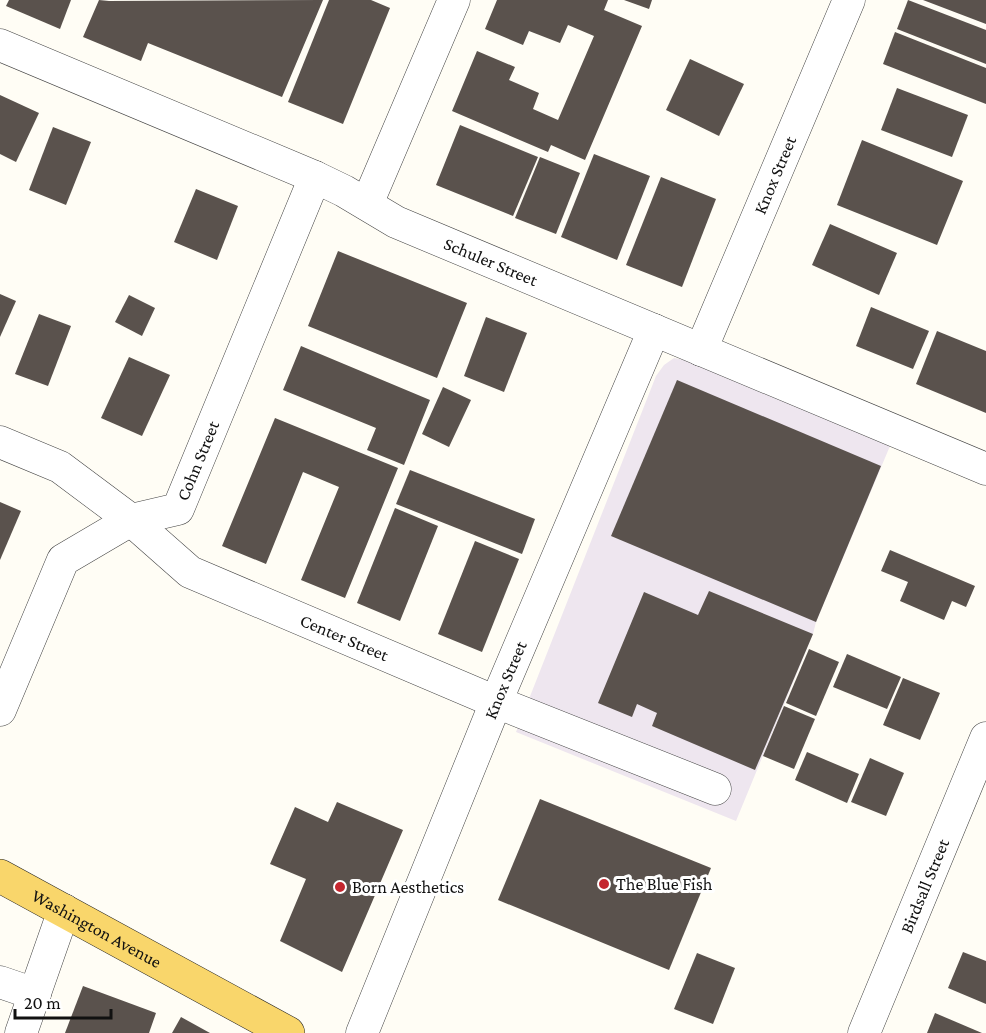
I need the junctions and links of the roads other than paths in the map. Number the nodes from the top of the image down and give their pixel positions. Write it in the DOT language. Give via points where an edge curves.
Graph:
graph roads {
  1 [pos="454,0"];
  2 [pos="849,0"];
  3 [pos="0,45"];
  4 [pos="315,177"];
  5 [pos="367,204"];
  6 [pos="654,330"];
  7 [pos="701,350"];
  8 [pos="0,442"];
  9 [pos="986,469"];
  10 [pos="131,520"];
  11 [pos="496,702"];
  12 [pos="0,710"];
  13 [pos="986,738"];
  14 [pos="715,789"];
  15 [pos="0,876"];
  16 [pos="64,910"];
  17 [pos="0,982"];
  18 [pos="35,994"];
  19 [pos="21,1033"];
  20 [pos="288,1033"];
  21 [pos="362,1033"];
  22 [pos="864,1033"];
  1 -- 5 [label="street"];
  2 -- 7 [label="street, Knox Street"];
  3 -- 4 [label="street, Schuler Street"];
  4 -- 5 [label="street, Schuler Street"];
  4 -- 10 [label="street, Cohn Street" via="178,509"];
  5 -- 6 [label="street, Schuler Street" via="396,222"];
  6 -- 7 [label="street, Schuler Street"];
  6 -- 11 [label="street, Knox Street"];
  7 -- 9 [label="street, Schuler Street"];
  8 -- 10 [label="street, Center Street" via="60,467"];
  10 -- 11 [label="street, Center Street" via="190,572"];
  10 -- 12 [label="street, Cohn Street" via="63,560"];
  11 -- 14 [label="street, Center Street"];
  11 -- 21 [label="street, Knox Street"];
  13 -- 22 [label="street, Birdsall Street"];
  15 -- 16 [label="main road, Washington Avenue"];
  16 -- 18 [label="street"];
  16 -- 20 [label="main road, Washington Avenue"];
  17 -- 18 [label="street"];
  18 -- 19 [label="street"];
}
